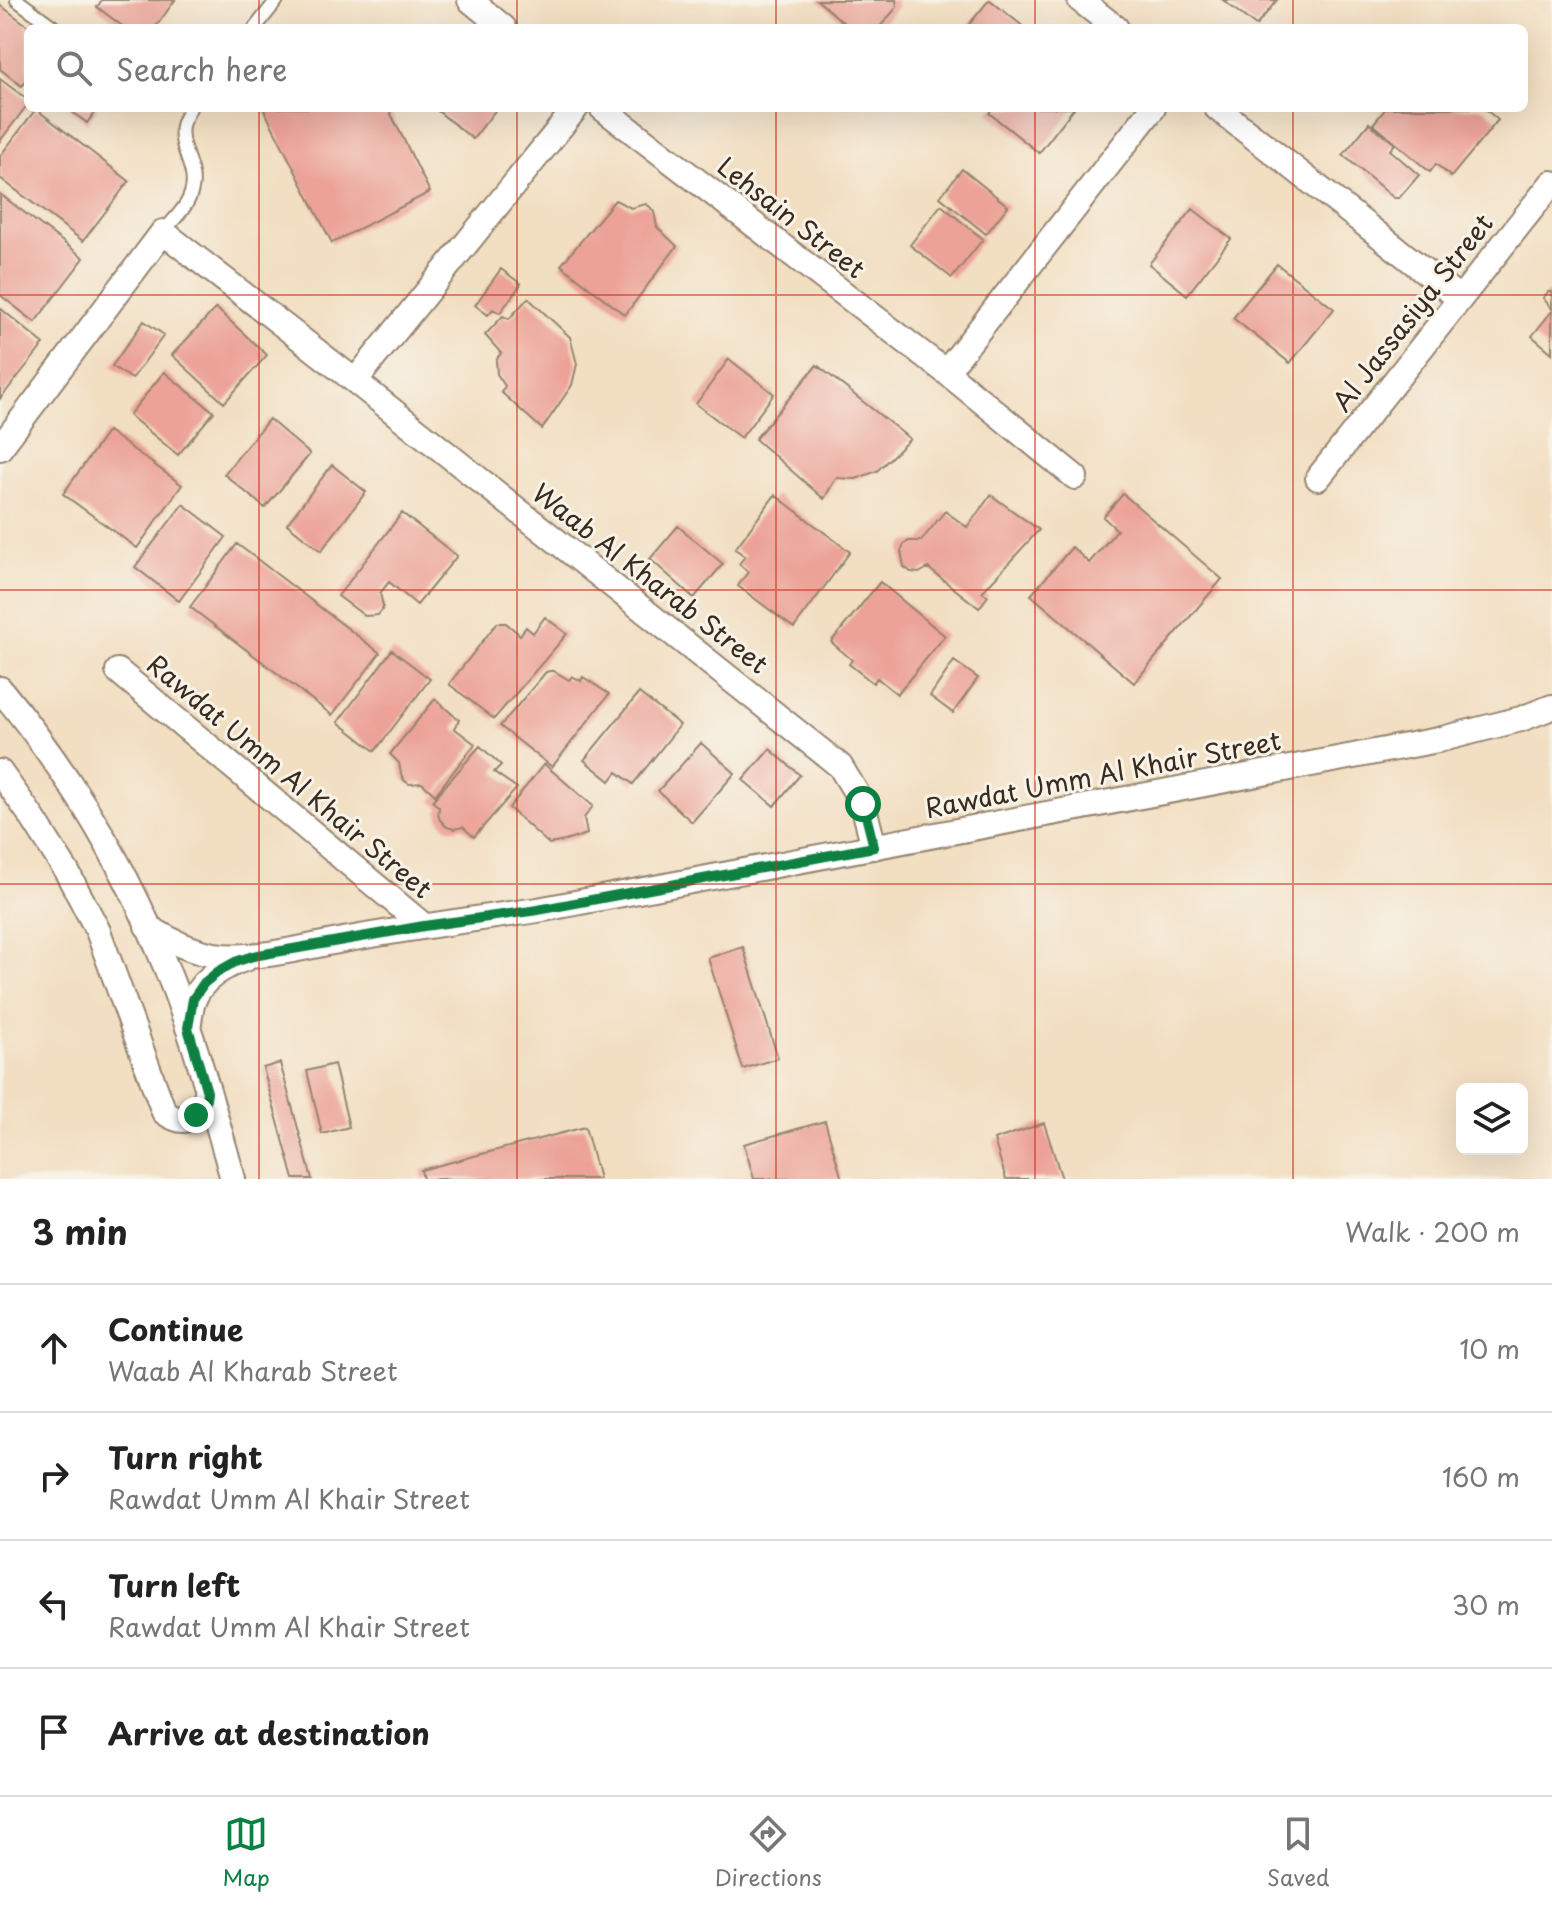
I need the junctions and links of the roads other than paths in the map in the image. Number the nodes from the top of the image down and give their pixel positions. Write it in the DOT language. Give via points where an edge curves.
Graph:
graph roads {
  1 [pos="17,0"];
  2 [pos="277,0"];
  3 [pos="470,0"];
  4 [pos="1080,0"];
  5 [pos="50,24"];
  6 [pos="258,24"];
  7 [pos="499,24"];
  8 [pos="1111,24"];
  9 [pos="188,112"];
  10 [pos="573,112"];
  11 [pos="607,112"];
  12 [pos="1150,112"];
  13 [pos="1222,112"];
  14 [pos="1552,183"];
  15 [pos="163,232"];
  16 [pos="1459,298"];
  17 [pos="946,372"];
  18 [pos="355,381"];
  19 [pos="0,448"];
  20 [pos="1075,477"];
  21 [pos="1318,478"];
  22 [pos="118,671"];
  23 [pos="0,689"];
  24 [pos="1552,707"];
  25 [pos="0,772"];
  26 [pos="874,847"];
  27 [pos="147,926"];
  28 [pos="424,926"];
  29 [pos="253,956"];
  30 [pos="188,1028"];
  31 [pos="207,1092"];
  32 [pos="233,1179"];
  1 -- 5 [label="lane"];
  2 -- 6 [label="lane"];
  3 -- 7 [label="street"];
  4 -- 8 [label="street"];
  9 -- 15 [label="lane" via="183,143 193,189"];
  10 -- 18 [label="street"];
  11 -- 17 [label="street, Lehsain Street"];
  12 -- 17 [label="street"];
  13 -- 16 [label="street"];
  14 -- 16 [label="street, Al Jassasiya Street"];
  15 -- 18 [label="street, Waab Al Kharab Street"];
  15 -- 19 [label="street"];
  16 -- 21 [label="street, Al Jassasiya Street"];
  17 -- 20 [label="street, Lehsain Street"];
  18 -- 26 [label="street, Waab Al Kharab Street" via="840,766 863,804"];
  22 -- 28 [label="street, Rawdat Umm Al Khair Street"];
  23 -- 27 [label="street" via="66,776"];
  24 -- 26 [label="street, Rawdat Umm Al Khair Street" via="1438,740"];
  25 -- 31 [label="street" via="67,872 98,931 164,1112 187,1120 204,1110"];
  26 -- 28 [label="street, Rawdat Umm Al Khair Street"];
  27 -- 29 [label="street, Rawdat Umm Al Khair Street" via="197,951"];
  27 -- 30 [label="street"];
  28 -- 29 [label="street, Rawdat Umm Al Khair Street"];
  29 -- 30 [label="street, Rawdat Umm Al Khair Street" via="204,983 193,999"];
  30 -- 31 [label="street"];
  31 -- 32 [label="street"];
}
